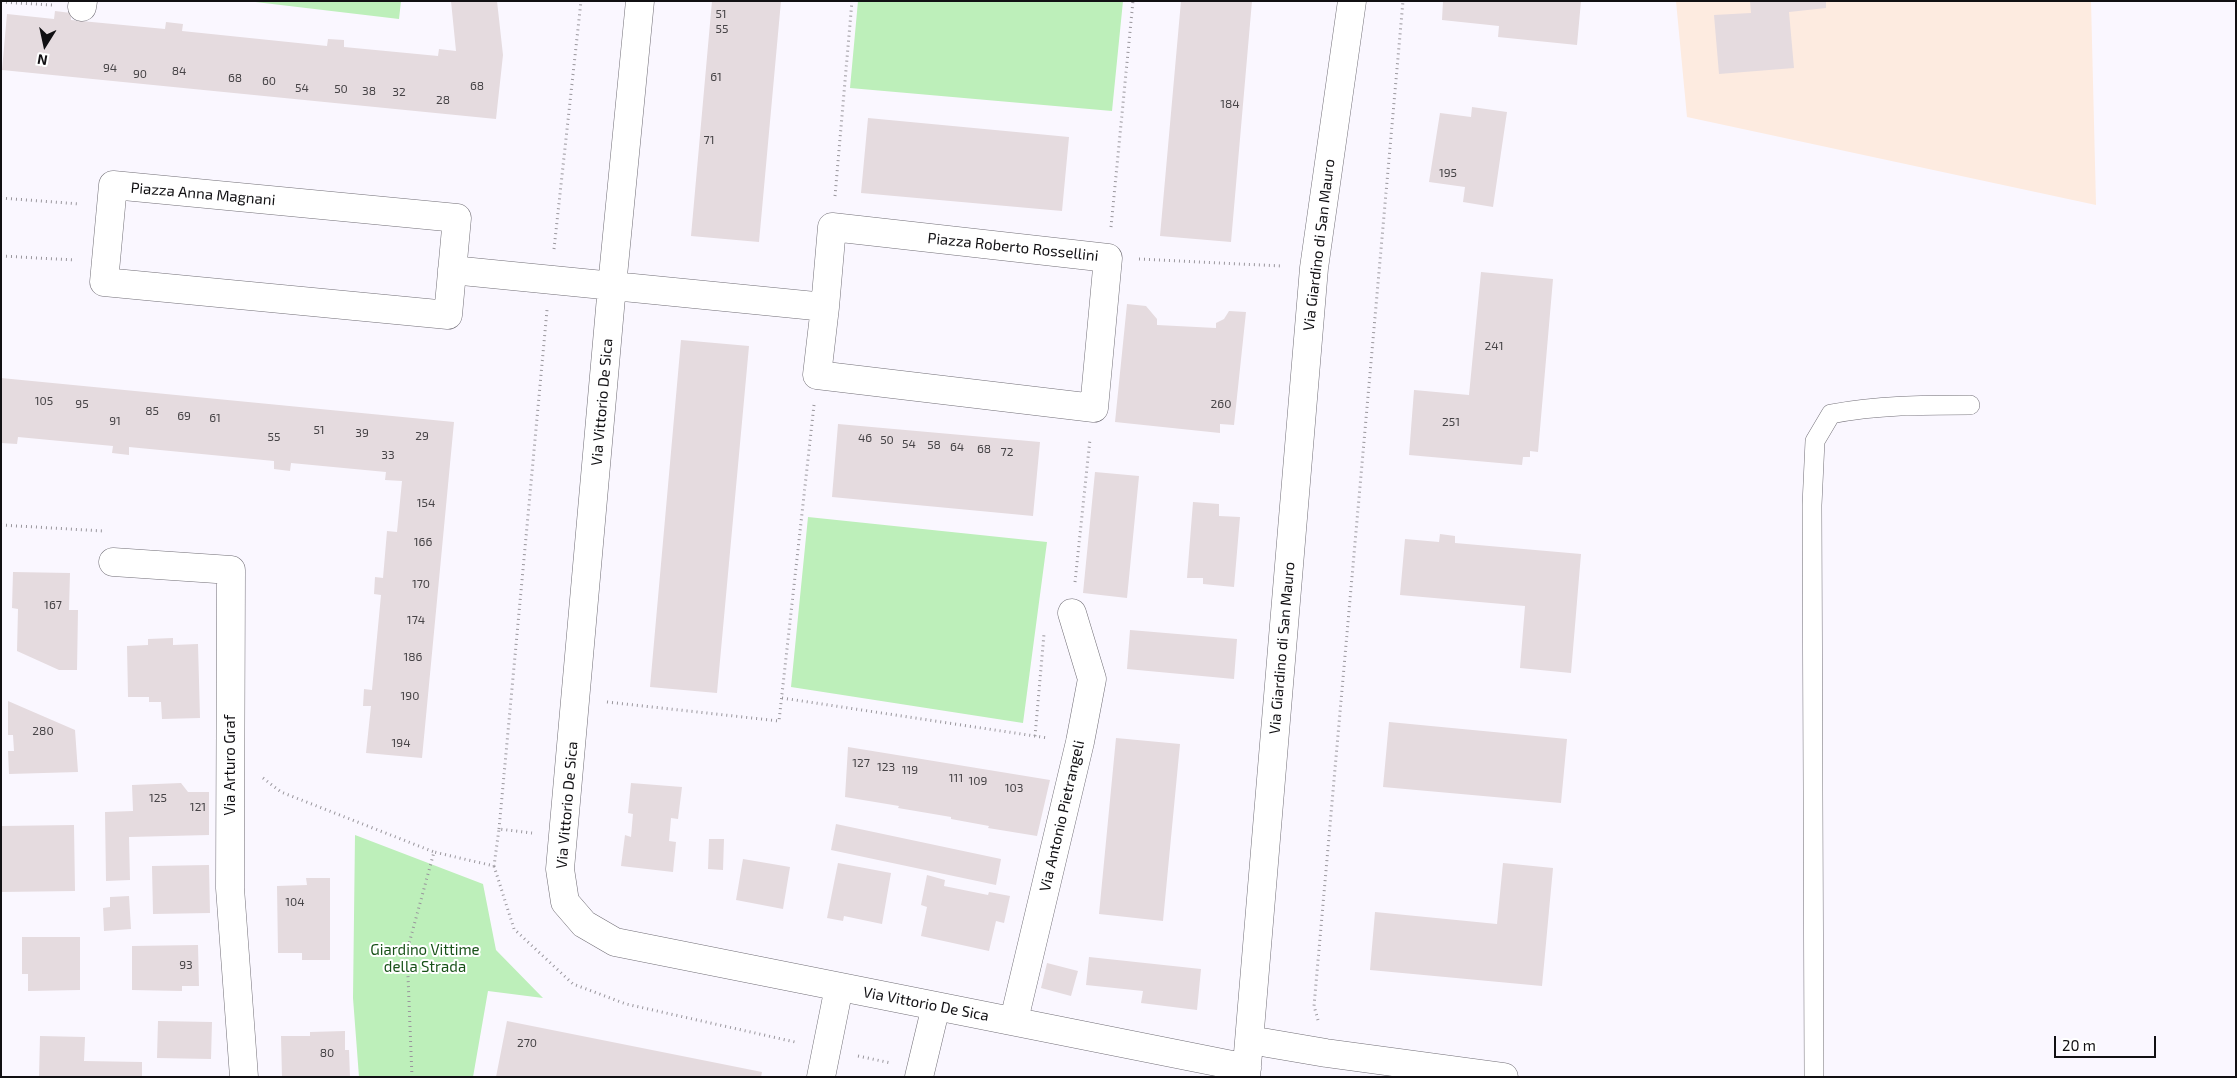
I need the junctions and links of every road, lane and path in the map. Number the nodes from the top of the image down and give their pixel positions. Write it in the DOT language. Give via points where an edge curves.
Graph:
graph roads {
  1 [pos="581,1"];
  2 [pos="640,1"];
  3 [pos="852,1"];
  4 [pos="1133,1"];
  5 [pos="1352,1"];
  6 [pos="1403,1"];
  7 [pos="1,2"];
  8 [pos="83,4"];
  9 [pos="1,198"];
  10 [pos="111,206"];
  11 [pos="832,227"];
  12 [pos="1,256"];
  13 [pos="1108,258"];
  14 [pos="106,262"];
  15 [pos="1314,268"];
  16 [pos="452,270"];
  17 [pos="550,279"];
  18 [pos="612,286"];
  19 [pos="825,307"];
  20 [pos="817,375"];
  21 [pos="1970,404"];
  22 [pos="1094,408"];
  23 [pos="113,562"];
  24 [pos="1072,613"];
  25 [pos="577,698"];
  26 [pos="782,698"];
  27 [pos="1035,736"];
  28 [pos="1080,742"];
  29 [pos="499,829"];
  30 [pos="562,837"];
  31 [pos="494,866"];
  32 [pos="839,987"];
  33 [pos="936,1006"];
  34 [pos="1014,1020"];
  35 [pos="1250,1040"];
  36 [pos="827,1050"];
  37 [pos="1326,1053"];
  38 [pos="920,1073"];
  39 [pos="1247,1073"];
  40 [pos="244,1077"];
  41 [pos="412,1077"];
  42 [pos="821,1077"];
  43 [pos="1504,1077"];
  44 [pos="1814,1077"];
  1 -- 17 [label="path"];
  2 -- 18 [label="street, Via Vittorio De Sica"];
  3 -- 11 [label="path"];
  4 -- 13 [label="path"];
  5 -- 15 [label="street, Via Giardino di San Mauro"];
  6 -- 37 [label="path" via="1314,1006"];
  7 -- 8 [label="path"];
  9 -- 10 [label="path"];
  10 -- 14 [label="street, Piazza Anna Magnani"];
  10 -- 16 [label="street, Piazza Anna Magnani" via="113,185 457,218"];
  11 -- 13 [label="street, Piazza Roberto Rossellini"];
  11 -- 19 [label="street"];
  12 -- 14 [label="path"];
  13 -- 15 [label="path"];
  13 -- 22 [label="street, Piazza Roberto Rossellini"];
  14 -- 16 [label="street, Piazza Anna Magnani" via="104,282 448,315"];
  15 -- 35 [label="street, Via Giardino di San Mauro"];
  16 -- 17 [label="street"];
  17 -- 18 [label="street"];
  17 -- 29 [label="path"];
  18 -- 19 [label="street"];
  18 -- 25 [label="street, Via Vittorio De Sica"];
  19 -- 20 [label="street"];
  20 -- 22 [label="street"];
  20 -- 26 [label="path"];
  21 -- 44 [label="lane" via="1902,405 1831,414 1815,441 1812,505"];
  22 -- 24 [label="path"];
  23 -- 40 [label="street, Via Arturo Graf" via="231,570 230,888"];
  24 -- 27 [label="path" via="1046,612"];
  24 -- 28 [label="street, Via Antonio Pietrangeli" via="1092,679"];
  25 -- 26 [label="path" via="779,721"];
  25 -- 30 [label="street, Via Vittorio De Sica"];
  26 -- 27 [label="path"];
  27 -- 28 [label="path"];
  28 -- 34 [label="street, Via Antonio Pietrangeli"];
  29 -- 30 [label="path"];
  29 -- 31 [label="path"];
  30 -- 32 [label="street, Via Vittorio De Sica" via="560,869 566,902 584,924 615,942"];
  31 -- 36 [label="path" via="514,929 573,984 626,1004"];
  31 -- 41 [label="path" via="434,852 407,951"];
  32 -- 33 [label="street, Via Vittorio De Sica"];
  32 -- 36 [label="street"];
  33 -- 34 [label="street, Via Vittorio De Sica"];
  33 -- 38 [label="street"];
  34 -- 39 [label="street, Via Vittorio De Sica"];
  35 -- 37 [label="street"];
  35 -- 39 [label="street, Via Giardino di San Mauro"];
  36 -- 38 [label="path"];
  36 -- 42 [label="street"];
  37 -- 43 [label="street"];
}
